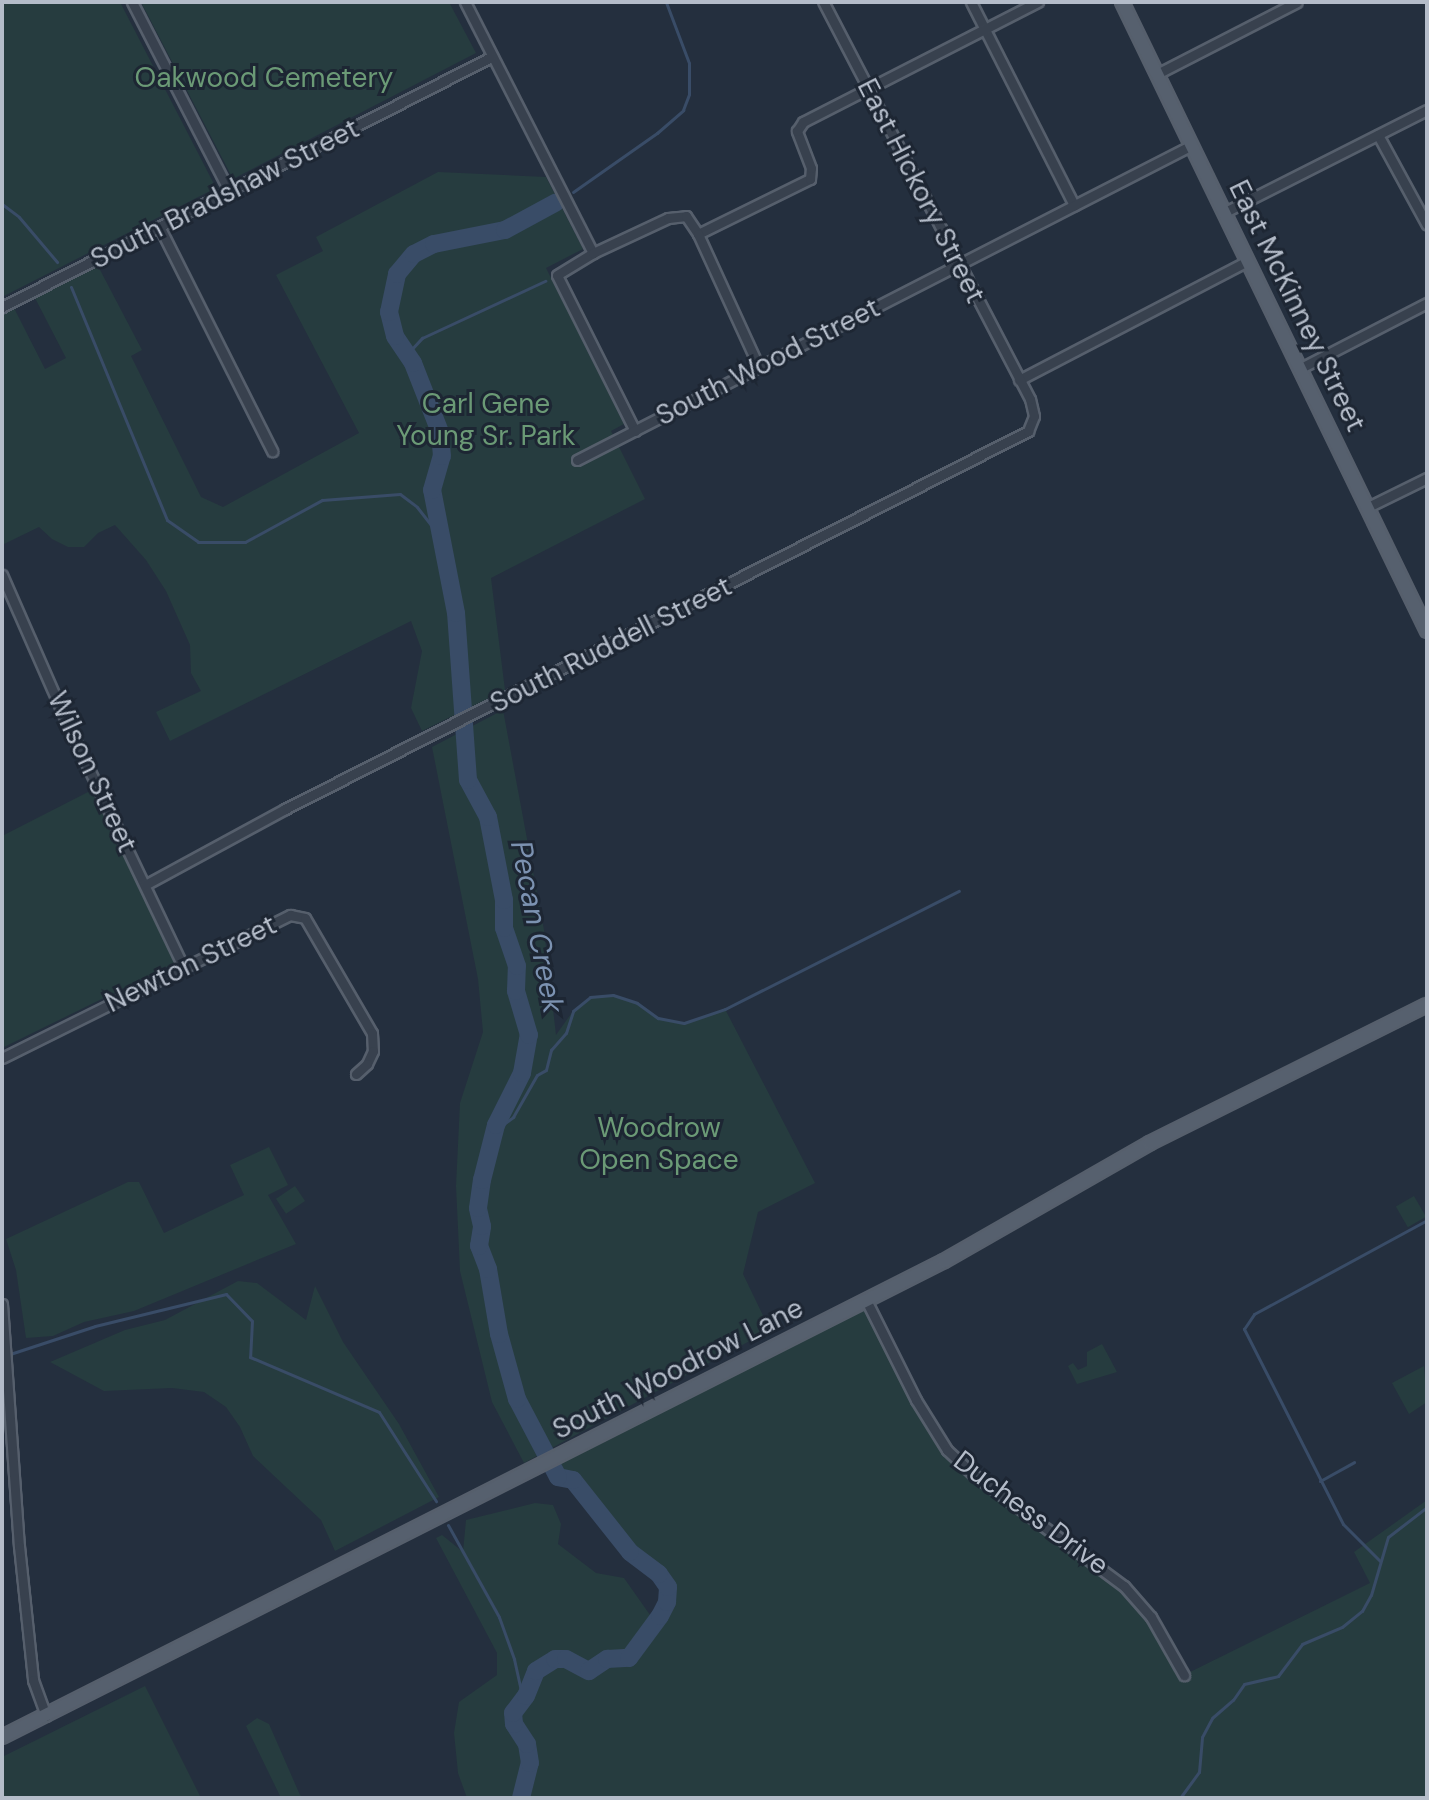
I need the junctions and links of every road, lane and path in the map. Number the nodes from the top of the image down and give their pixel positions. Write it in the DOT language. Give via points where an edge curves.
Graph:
graph roads {
  1 [pos="132,2"];
  2 [pos="465,2"];
  3 [pos="823,2"];
  4 [pos="971,2"];
  5 [pos="1038,2"];
  6 [pos="1122,2"];
  7 [pos="1297,2"];
  8 [pos="985,29"];
  9 [pos="491,57"];
  10 [pos="1157,74"];
  11 [pos="868,89"];
  12 [pos="1427,110"];
  13 [pos="1378,135"];
  14 [pos="1192,145"];
  15 [pos="230,193"];
  16 [pos="1074,205"];
  17 [pos="1225,212"];
  18 [pos="1427,225"];
  19 [pos="160,228"];
  20 [pos="698,234"];
  21 [pos="593,253"];
  22 [pos="1248,261"];
  23 [pos="960,264"];
  24 [pos="1427,303"];
  25 [pos="2,307"];
  26 [pos="759,367"];
  27 [pos="1301,368"];
  28 [pos="1019,380"];
  29 [pos="635,431"];
  30 [pos="272,451"];
  31 [pos="577,460"];
  32 [pos="1427,478"];
  33 [pos="1368,507"];
  34 [pos="2,575"];
  35 [pos="1427,631"];
  36 [pos="145,885"];
  37 [pos="184,968"];
  38 [pos="1427,1005"];
  39 [pos="2,1058"];
  40 [pos="356,1074"];
  41 [pos="866,1300"];
  42 [pos="2,1304"];
  43 [pos="6,1395"];
  44 [pos="1184,1675"];
  45 [pos="46,1716"];
  46 [pos="2,1737"];
  1 -- 15 [label="street"];
  2 -- 9 [label="street"];
  3 -- 11 [label="street, East Hickory Street"];
  4 -- 8 [label="street"];
  5 -- 8 [label="street"];
  6 -- 10 [label="main road, East McKinney Street"];
  7 -- 10 [label="street"];
  8 -- 11 [label="street"];
  8 -- 16 [label="street"];
  9 -- 15 [label="street, South Bradshaw Street"];
  9 -- 21 [label="street"];
  10 -- 14 [label="main road, East McKinney Street"];
  11 -- 20 [label="street" via="803,122 797,131 810,179"];
  11 -- 23 [label="street, East Hickory Street"];
  12 -- 13 [label="street"];
  13 -- 17 [label="street"];
  13 -- 18 [label="street"];
  14 -- 16 [label="street, South Wood Street"];
  14 -- 17 [label="main road, East McKinney Street"];
  15 -- 19 [label="street, South Bradshaw Street"];
  16 -- 23 [label="street, South Wood Street"];
  17 -- 22 [label="main road, East McKinney Street"];
  19 -- 25 [label="street, South Bradshaw Street"];
  19 -- 30 [label="street"];
  20 -- 21 [label="street" via="686,216 676,215"];
  20 -- 26 [label="street"];
  21 -- 29 [label="street" via="557,275"];
  22 -- 27 [label="main road, East McKinney Street"];
  22 -- 28 [label="street"];
  23 -- 26 [label="street, South Wood Street"];
  23 -- 28 [label="street, East Hickory Street"];
  24 -- 27 [label="street"];
  26 -- 29 [label="street, South Wood Street"];
  27 -- 33 [label="main road, East McKinney Street"];
  28 -- 36 [label="street, South Ruddell Street" via="1034,416 1021,437"];
  29 -- 31 [label="street, South Wood Street"];
  32 -- 33 [label="street"];
  33 -- 35 [label="main road, East McKinney Street"];
  34 -- 36 [label="street, Wilson Street"];
  36 -- 37 [label="street, Wilson Street"];
  37 -- 39 [label="street, Newton Street"];
  37 -- 40 [label="street, Newton Street" via="290,915 305,918 372,1033 373,1051"];
  38 -- 41 [label="main road, South Woodrow Lane" via="1150,1143"];
  41 -- 44 [label="street, Duchess Drive" via="947,1450 1124,1586 1151,1617"];
  41 -- 45 [label="main road, South Woodrow Lane"];
  42 -- 43 [label="street"];
  43 -- 45 [label="street" via="33,1680"];
  45 -- 46 [label="main road, South Woodrow Lane"];
}
